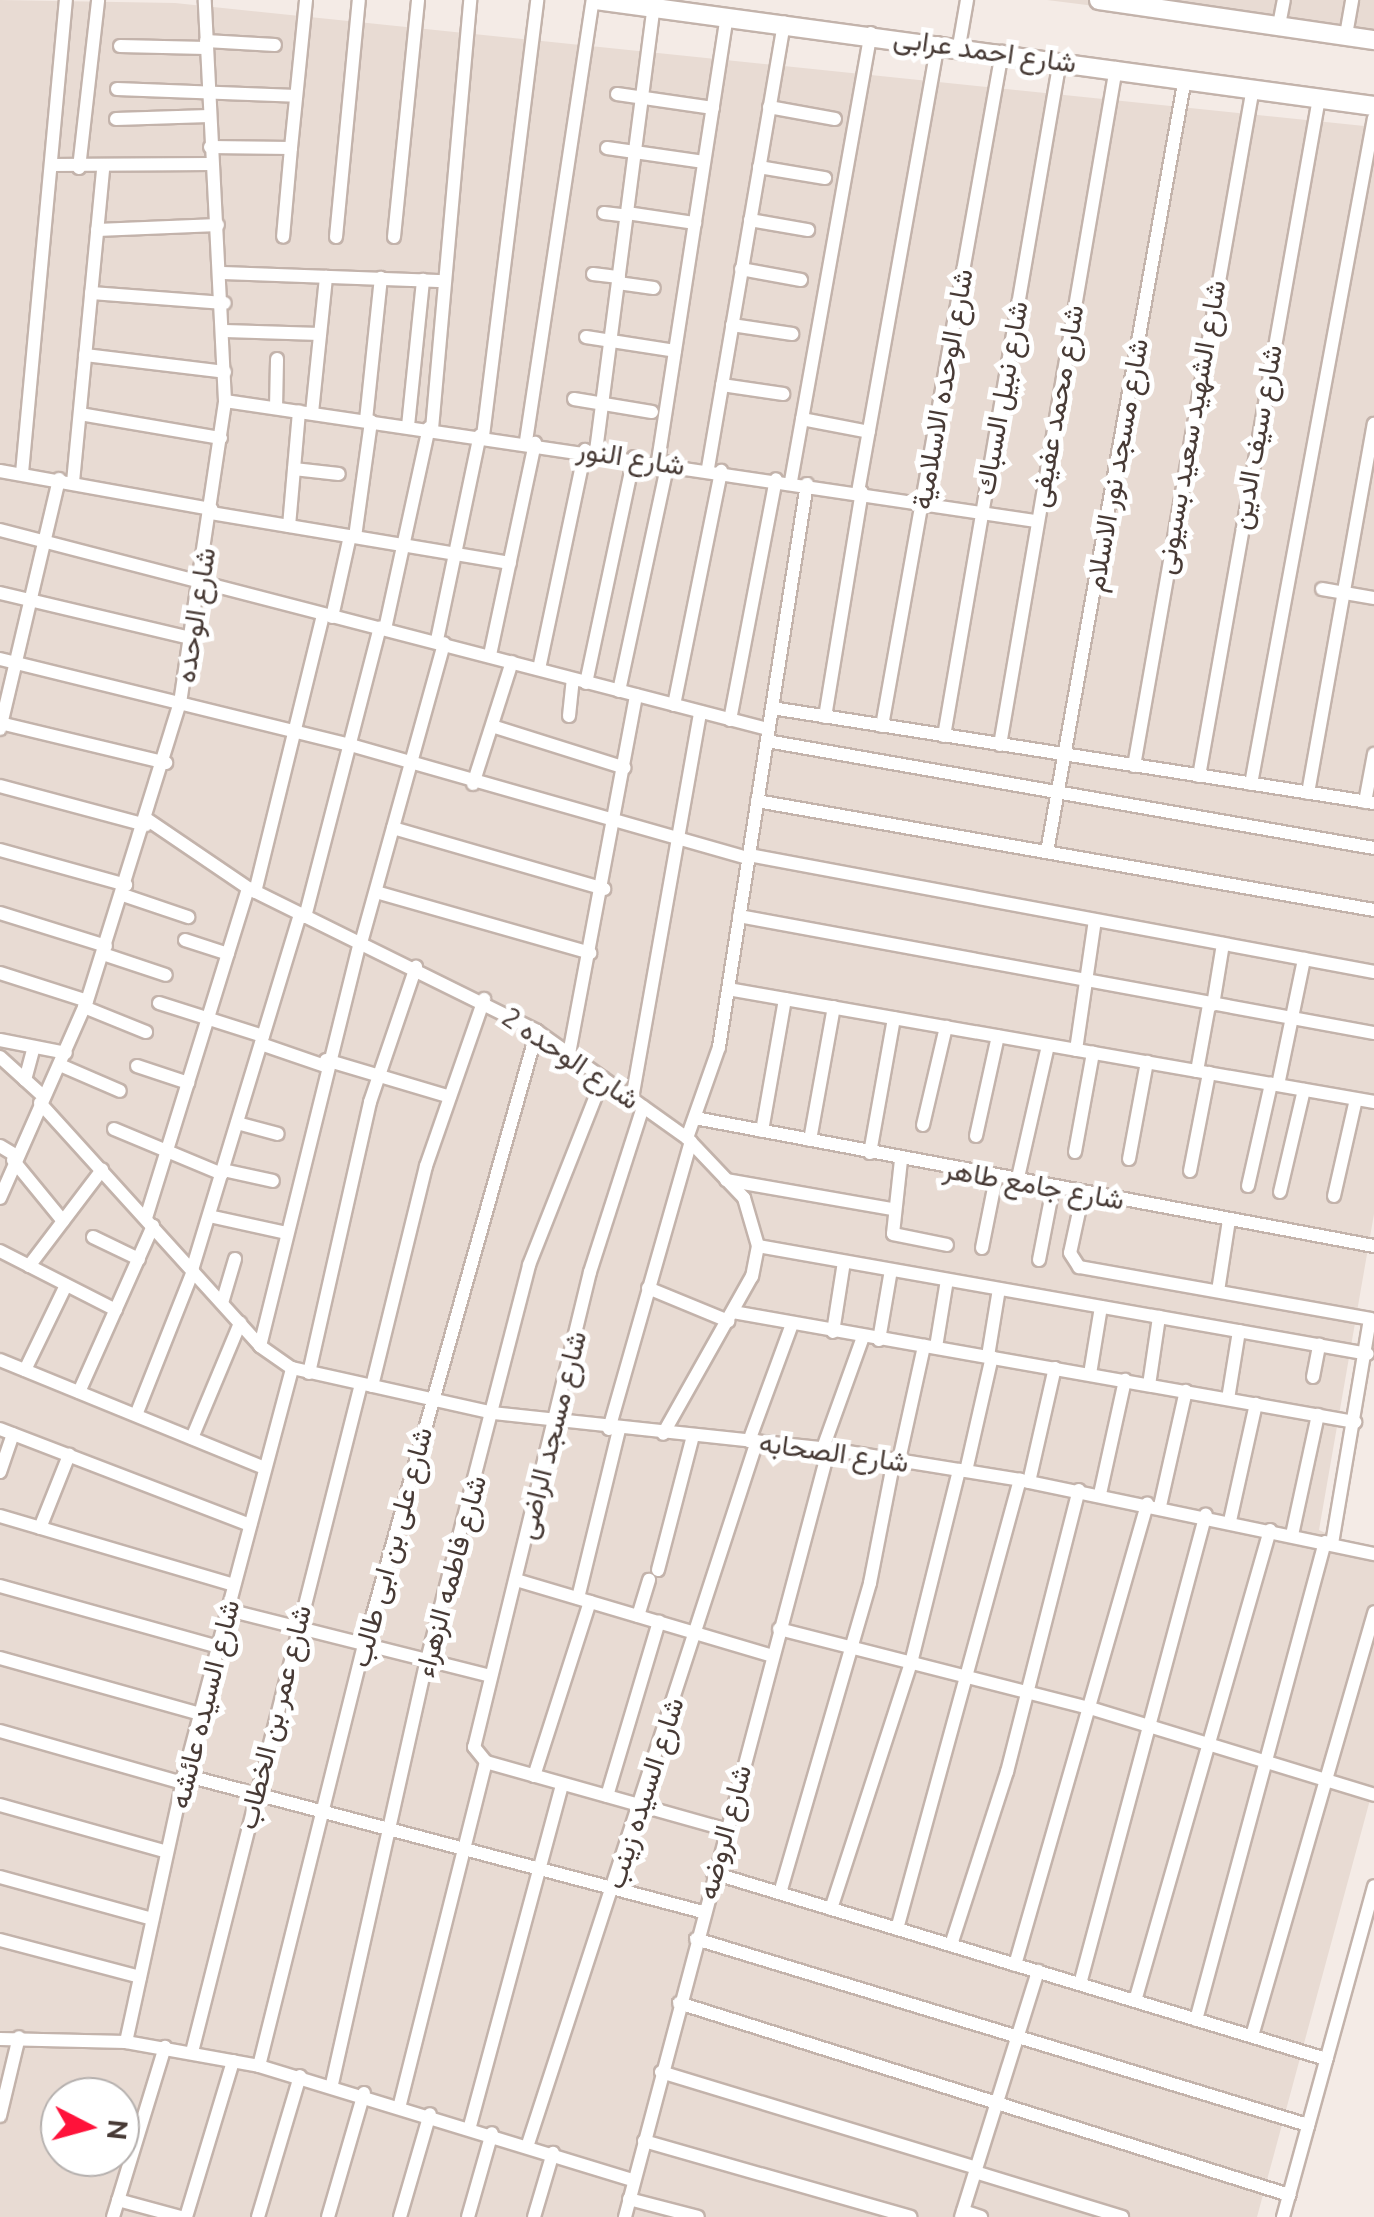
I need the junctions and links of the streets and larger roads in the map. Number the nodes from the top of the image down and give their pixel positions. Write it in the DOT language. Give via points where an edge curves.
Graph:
graph roads {
  1 [pos="66,0"];
  2 [pos="98,0"];
  3 [pos="204,0"];
  4 [pos="306,0"];
  5 [pos="359,0"];
  6 [pos="418,0"];
  7 [pos="470,0"];
  8 [pos="537,0"];
  9 [pos="594,0"];
  10 [pos="967,0"];
  11 [pos="1098,0"];
  12 [pos="1284,0"];
  13 [pos="1352,0"];
  14 [pos="1146,3"];
  15 [pos="654,6"];
  16 [pos="1212,8"];
  17 [pos="728,15"];
  18 [pos="784,22"];
  19 [pos="1279,25"];
  20 [pos="871,33"];
  21 [pos="1346,35"];
  22 [pos="1374,40"];
  23 [pos="206,44"];
  24 [pos="938,44"];
  25 [pos="275,45"];
  26 [pos="120,46"];
  27 [pos="959,46"];
  28 [pos="1002,52"];
  29 [pos="1060,60"];
  30 [pos="1116,68"];
  31 [pos="1185,78"];
  32 [pos="1252,88"];
  33 [pos="117,90"];
  34 [pos="208,91"];
  35 [pos="617,94"];
  36 [pos="296,96"];
  37 [pos="642,98"];
  38 [pos="1319,98"];
  39 [pos="1374,106"];
  40 [pos="769,107"];
  41 [pos="713,108"];
  42 [pos="209,116"];
  43 [pos="1374,118"];
  44 [pos="116,119"];
  45 [pos="835,119"];
  46 [pos="210,147"];
  47 [pos="291,148"];
  48 [pos="607,148"];
  49 [pos="635,152"];
  50 [pos="704,162"];
  51 [pos="212,164"];
  52 [pos="50,166"];
  53 [pos="759,166"];
  54 [pos="80,168"];
  55 [pos="102,170"];
  56 [pos="825,178"];
  57 [pos="604,213"];
  58 [pos="627,214"];
  59 [pos="750,220"];
  60 [pos="695,222"];
  61 [pos="218,225"];
  62 [pos="97,230"];
  63 [pos="808,230"];
  64 [pos="282,237"];
  65 [pos="336,237"];
  66 [pos="394,237"];
  67 [pos="742,269"];
  68 [pos="222,273"];
  69 [pos="593,274"];
  70 [pos="326,276"];
  71 [pos="381,278"];
  72 [pos="423,280"];
  73 [pos="445,280"];
  74 [pos="618,280"];
  75 [pos="801,280"];
  76 [pos="654,288"];
  77 [pos="91,293"];
  78 [pos="225,303"];
  79 [pos="732,326"];
  80 [pos="226,331"];
  81 [pos="320,334"];
  82 [pos="792,334"];
  83 [pos="586,337"];
  84 [pos="610,341"];
  85 [pos="675,351"];
  86 [pos="85,355"];
  87 [pos="277,360"];
  88 [pos="225,372"];
  89 [pos="722,385"];
  90 [pos="783,394"];
  91 [pos="574,399"];
  92 [pos="225,402"];
  93 [pos="602,404"];
  94 [pos="276,408"];
  95 [pos="306,412"];
  96 [pos="652,412"];
  97 [pos="80,414"];
  98 [pos="368,420"];
  99 [pos="802,420"];
  100 [pos="1374,424"];
  101 [pos="408,426"];
  102 [pos="431,429"];
  103 [pos="869,432"];
  104 [pos="482,435"];
  105 [pos="222,438"];
  106 [pos="531,442"];
  107 [pos="590,450"];
  108 [pos="634,457"];
  109 [pos="663,462"];
  110 [pos="294,468"];
  111 [pos="714,470"];
  112 [pos="0,471"];
  113 [pos="22,473"];
  114 [pos="339,474"];
  115 [pos="58,479"];
  116 [pos="784,480"];
  117 [pos="74,482"];
  118 [pos="807,484"];
  119 [pos="860,492"];
  120 [pos="922,501"];
  121 [pos="212,511"];
  122 [pos="981,512"];
  123 [pos="1036,521"];
  124 [pos="289,526"];
  125 [pos="0,530"];
  126 [pos="353,537"];
  127 [pos="44,542"];
  128 [pos="404,545"];
  129 [pos="459,554"];
  130 [pos="510,563"];
  131 [pos="200,584"];
  132 [pos="1322,589"];
  133 [pos="0,593"];
  134 [pos="1346,594"];
  135 [pos="1374,598"];
  136 [pos="30,600"];
  137 [pos="328,616"];
  138 [pos="383,628"];
  139 [pos="191,638"];
  140 [pos="441,641"];
  141 [pos="490,656"];
  142 [pos="0,659"];
  143 [pos="512,662"];
  144 [pos="15,664"];
  145 [pos="539,669"];
  146 [pos="580,681"];
  147 [pos="619,691"];
  148 [pos="636,695"];
  149 [pos="180,702"];
  150 [pos="674,705"];
  151 [pos="772,708"];
  152 [pos="700,712"];
  153 [pos="569,716"];
  154 [pos="825,716"];
  155 [pos="730,720"];
  156 [pos="0,725"];
  157 [pos="492,726"];
  158 [pos="882,726"];
  159 [pos="294,732"];
  160 [pos="768,735"];
  161 [pos="944,736"];
  162 [pos="1000,745"];
  163 [pos="354,746"];
  164 [pos="1374,754"];
  165 [pos="1064,755"];
  166 [pos="166,764"];
  167 [pos="411,764"];
  168 [pos="1134,766"];
  169 [pos="625,768"];
  170 [pos="1199,776"];
  171 [pos="473,784"];
  172 [pos="1251,784"];
  173 [pos="0,786"];
  174 [pos="1058,792"];
  175 [pos="1308,793"];
  176 [pos="757,801"];
  177 [pos="1370,803"];
  178 [pos="147,823"];
  179 [pos="616,824"];
  180 [pos="393,828"];
  181 [pos="681,842"];
  182 [pos="1374,848"];
  183 [pos="0,850"];
  184 [pos="1048,852"];
  185 [pos="748,856"];
  186 [pos="604,889"];
  187 [pos="125,890"];
  188 [pos="251,890"];
  189 [pos="376,892"];
  190 [pos="1374,910"];
  191 [pos="0,913"];
  192 [pos="302,916"];
  193 [pos="739,916"];
  194 [pos="188,917"];
  195 [pos="1096,920"];
  196 [pos="184,940"];
  197 [pos="361,942"];
  198 [pos="1223,944"];
  199 [pos="105,950"];
  200 [pos="590,953"];
  201 [pos="228,954"];
  202 [pos="1304,959"];
  203 [pos="416,968"];
  204 [pos="1374,972"];
  205 [pos="0,973"];
  206 [pos="166,975"];
  207 [pos="1086,983"];
  208 [pos="728,988"];
  209 [pos="484,998"];
  210 [pos="786,999"];
  211 [pos="159,1003"];
  212 [pos="86,1004"];
  213 [pos="1211,1005"];
  214 [pos="834,1007"];
  215 [pos="208,1018"];
  216 [pos="894,1018"];
  217 [pos="1292,1019"];
  218 [pos="946,1027"];
  219 [pos="537,1031"];
  220 [pos="146,1032"];
  221 [pos="1374,1033"];
  222 [pos="998,1036"];
  223 [pos="0,1040"];
  224 [pos="262,1040"];
  225 [pos="1048,1045"];
  226 [pos="34,1047"];
  227 [pos="1076,1050"];
  228 [pos="1094,1053"];
  229 [pos="569,1054"];
  230 [pos="0,1057"];
  231 [pos="63,1059"];
  232 [pos="1147,1062"];
  233 [pos="326,1063"];
  234 [pos="137,1066"];
  235 [pos="1203,1072"];
  236 [pos="379,1076"];
  237 [pos="604,1078"];
  238 [pos="25,1080"];
  239 [pos="188,1082"];
  240 [pos="1274,1085"];
  241 [pos="1304,1090"];
  242 [pos="120,1091"];
  243 [pos="450,1097"];
  244 [pos="41,1099"];
  245 [pos="1356,1099"];
  246 [pos="1374,1102"];
  247 [pos="638,1103"];
  248 [pos="695,1118"];
  249 [pos="237,1123"];
  250 [pos="923,1126"];
  251 [pos="114,1129"];
  252 [pos="762,1131"];
  253 [pos="278,1134"];
  254 [pos="976,1136"];
  255 [pos="689,1140"];
  256 [pos="810,1140"];
  257 [pos="0,1146"];
  258 [pos="166,1151"];
  259 [pos="1075,1152"];
  260 [pos="870,1153"];
  261 [pos="14,1157"];
  262 [pos="1129,1159"];
  263 [pos="901,1160"];
  264 [pos="102,1170"];
  265 [pos="1190,1171"];
  266 [pos="222,1172"];
  267 [pos="996,1178"];
  268 [pos="726,1180"];
  269 [pos="274,1181"];
  270 [pos="1017,1182"];
  271 [pos="1248,1186"];
  272 [pos="1054,1188"];
  273 [pos="1280,1192"];
  274 [pos="1082,1194"];
  275 [pos="1334,1196"];
  276 [pos="0,1198"];
  277 [pos="894,1209"];
  278 [pos="209,1216"];
  279 [pos="1229,1220"];
  280 [pos="63,1221"];
  281 [pos="150,1222"];
  282 [pos="287,1233"];
  283 [pos="93,1237"];
  284 [pos="946,1244"];
  285 [pos="758,1246"];
  286 [pos="1374,1246"];
  287 [pos="982,1248"];
  288 [pos="0,1251"];
  289 [pos="138,1259"];
  290 [pos="235,1259"];
  291 [pos="1039,1260"];
  292 [pos="844,1262"];
  293 [pos="29,1266"];
  294 [pos="891,1270"];
  295 [pos="193,1271"];
  296 [pos="947,1280"];
  297 [pos="66,1285"];
  298 [pos="648,1288"];
  299 [pos="999,1289"];
  300 [pos="1218,1291"];
  301 [pos="222,1303"];
  302 [pos="1101,1307"];
  303 [pos="116,1310"];
  304 [pos="730,1316"];
  305 [pos="1159,1317"];
  306 [pos="240,1323"];
  307 [pos="792,1324"];
  308 [pos="1372,1326"];
  309 [pos="1239,1331"];
  310 [pos="832,1332"];
  311 [pos="863,1337"];
  312 [pos="879,1340"];
  313 [pos="260,1346"];
  314 [pos="930,1346"];
  315 [pos="1318,1346"];
  316 [pos="1368,1354"];
  317 [pos="990,1357"];
  318 [pos="0,1360"];
  319 [pos="292,1368"];
  320 [pos="1055,1368"];
  321 [pos="25,1370"];
  322 [pos="309,1373"];
  323 [pos="1090,1374"];
  324 [pos="1313,1377"];
  325 [pos="1125,1380"];
  326 [pos="366,1385"];
  327 [pos="1148,1385"];
  328 [pos="1186,1391"];
  329 [pos="79,1392"];
  330 [pos="430,1399"];
  331 [pos="1228,1399"];
  332 [pos="1256,1404"];
  333 [pos="493,1413"];
  334 [pos="136,1415"];
  335 [pos="1318,1416"];
  336 [pos="555,1422"];
  337 [pos="1355,1422"];
  338 [pos="614,1429"];
  339 [pos="7,1431"];
  340 [pos="663,1434"];
  341 [pos="693,1436"];
  342 [pos="192,1438"];
  343 [pos="753,1441"];
  344 [pos="826,1448"];
  345 [pos="69,1455"];
  346 [pos="896,1460"];
  347 [pos="265,1468"];
  348 [pos="963,1471"];
  349 [pos="0,1472"];
  350 [pos="1025,1481"];
  351 [pos="1080,1490"];
  352 [pos="1100,1494"];
  353 [pos="1154,1505"];
  354 [pos="1206,1515"];
  355 [pos="0,1516"];
  356 [pos="1230,1520"];
  357 [pos="250,1525"];
  358 [pos="40,1528"];
  359 [pos="1270,1530"];
  360 [pos="1292,1535"];
  361 [pos="1329,1543"];
  362 [pos="1374,1554"];
  363 [pos="516,1580"];
  364 [pos="0,1586"];
  365 [pos="234,1586"];
  366 [pos="584,1600"];
  367 [pos="228,1610"];
  368 [pos="1374,1612"];
  369 [pos="638,1616"];
  370 [pos="660,1622"];
  371 [pos="296,1628"];
  372 [pos="779,1629"];
  373 [pos="698,1634"];
  374 [pos="364,1646"];
  375 [pos="852,1646"];
  376 [pos="218,1647"];
  377 [pos="772,1656"];
  378 [pos="0,1658"];
  379 [pos="427,1660"];
  380 [pos="912,1660"];
  381 [pos="971,1675"];
  382 [pos="492,1676"];
  383 [pos="1028,1691"];
  384 [pos="1090,1708"];
  385 [pos="200,1714"];
  386 [pos="1154,1726"];
  387 [pos="0,1731"];
  388 [pos="1209,1744"];
  389 [pos="486,1762"];
  390 [pos="1270,1762"];
  391 [pos="534,1776"];
  392 [pos="183,1779"];
  393 [pos="1326,1780"];
  394 [pos="562,1784"];
  395 [pos="256,1791"];
  396 [pos="1374,1795"];
  397 [pos="607,1796"];
  398 [pos="0,1805"];
  399 [pos="640,1805"];
  400 [pos="323,1810"];
  401 [pos="389,1828"];
  402 [pos="724,1830"];
  403 [pos="464,1848"];
  404 [pos="167,1852"];
  405 [pos="539,1868"];
  406 [pos="712,1873"];
  407 [pos="0,1877"];
  408 [pos="1374,1886"];
  409 [pos="613,1888"];
  410 [pos="780,1893"];
  411 [pos="832,1909"];
  412 [pos="702,1912"];
  413 [pos="152,1918"];
  414 [pos="897,1929"];
  415 [pos="696,1939"];
  416 [pos="0,1940"];
  417 [pos="952,1945"];
  418 [pos="1015,1964"];
  419 [pos="1038,1971"];
  420 [pos="140,1977"];
  421 [pos="1080,1984"];
  422 [pos="1135,2001"];
  423 [pos="679,2003"];
  424 [pos="1196,2020"];
  425 [pos="1252,2036"];
  426 [pos="20,2037"];
  427 [pos="1017,2037"];
  428 [pos="0,2039"];
  429 [pos="126,2042"];
  430 [pos="164,2048"];
  431 [pos="192,2052"];
  432 [pos="1326,2059"];
  433 [pos="233,2060"];
  434 [pos="259,2066"];
  435 [pos="662,2072"];
  436 [pos="300,2076"];
  437 [pos="332,2084"];
  438 [pos="364,2093"];
  439 [pos="996,2103"];
  440 [pos="400,2104"];
  441 [pos="430,2114"];
  442 [pos="0,2116"];
  443 [pos="1308,2125"];
  444 [pos="470,2126"];
  445 [pos="492,2133"];
  446 [pos="644,2141"];
  447 [pos="528,2144"];
  448 [pos="552,2153"];
  449 [pos="976,2170"];
  450 [pos="634,2182"];
  451 [pos="1289,2195"];
  452 [pos="629,2199"];
  453 [pos="118,2200"];
  454 [pos="962,2214"];
  455 [pos="113,2217"];
  456 [pos="183,2217"];
  457 [pos="258,2217"];
  458 [pos="328,2217"];
  459 [pos="400,2217"];
  460 [pos="468,2217"];
  461 [pos="534,2217"];
  462 [pos="625,2217"];
  463 [pos="698,2217"];
  464 [pos="910,2217"];
  465 [pos="981,2217"];
  466 [pos="1122,2217"];
  467 [pos="1283,2217"];
  1 -- 52 [label="street"];
  2 -- 54 [label="street"];
  3 -- 23 [label="street, شارع الوحده"];
  4 -- 36 [label="street"];
  5 -- 65 [label="street"];
  6 -- 66 [label="street"];
  7 -- 73 [label="street"];
  8 -- 104 [label="street"];
  9 -- 15 [label="street, شارع احمد عرابى"];
  9 -- 106 [label="street"];
  10 -- 27 [label="street"];
  11 -- 14 [label="street"];
  12 -- 19 [label="street"];
  13 -- 21 [label="street"];
  14 -- 16 [label="street"];
  15 -- 17 [label="street, شارع احمد عرابى"];
  15 -- 37 [label="street"];
  16 -- 19 [label="street"];
  17 -- 18 [label="street, شارع احمد عرابى"];
  17 -- 41 [label="street"];
  18 -- 20 [label="street, شارع احمد عرابى"];
  18 -- 40 [label="street"];
  19 -- 21 [label="street"];
  20 -- 24 [label="street, شارع احمد عرابى"];
  20 -- 99 [label="street"];
  21 -- 22 [label="street"];
  23 -- 25 [label="street"];
  23 -- 26 [label="street"];
  23 -- 34 [label="street, شارع الوحده"];
  24 -- 27 [label="street, شارع احمد عرابى"];
  24 -- 103 [label="street"];
  27 -- 28 [label="street, شارع احمد عرابى"];
  28 -- 29 [label="street, شارع احمد عرابى"];
  28 -- 120 [label="street, شارع الوحده الاسلامية"];
  29 -- 30 [label="street, شارع احمد عرابى"];
  29 -- 122 [label="street, شارع نبيل السباك"];
  30 -- 31 [label="street, شارع احمد عرابى"];
  30 -- 123 [label="street, شارع محمد عفيفى"];
  31 -- 32 [label="street, شارع احمد عرابى"];
  31 -- 165 [label="street, شارع مسجد نور الاسلام"];
  32 -- 38 [label="street, شارع احمد عرابى"];
  32 -- 168 [label="street, شارع الشهيد سعيد بسيونى"];
  33 -- 34 [label="street"];
  34 -- 36 [label="street"];
  34 -- 42 [label="street, شارع الوحده"];
  35 -- 37 [label="street"];
  36 -- 47 [label="street"];
  37 -- 41 [label="street"];
  37 -- 49 [label="street"];
  38 -- 39 [label="street, شارع احمد عرابى"];
  38 -- 170 [label="street, شارع سيف الدين"];
  40 -- 45 [label="street"];
  40 -- 53 [label="street"];
  41 -- 50 [label="street"];
  42 -- 44 [label="street"];
  42 -- 46 [label="street, شارع الوحده"];
  43 -- 172 [label="street"];
  46 -- 47 [label="street"];
  46 -- 51 [label="street, شارع الوحده"];
  47 -- 64 [label="street"];
  48 -- 49 [label="street"];
  49 -- 50 [label="street"];
  49 -- 58 [label="street"];
  50 -- 60 [label="street"];
  51 -- 55 [label="street"];
  51 -- 61 [label="street, شارع الوحده"];
  52 -- 54 [label="street"];
  52 -- 113 [label="street"];
  53 -- 56 [label="street"];
  53 -- 59 [label="street"];
  54 -- 55 [label="street"];
  55 -- 62 [label="street"];
  57 -- 58 [label="street"];
  58 -- 60 [label="street"];
  58 -- 74 [label="street"];
  59 -- 63 [label="street"];
  59 -- 67 [label="street"];
  60 -- 85 [label="street"];
  61 -- 62 [label="street"];
  61 -- 68 [label="street, شارع الوحده"];
  62 -- 77 [label="street"];
  67 -- 75 [label="street"];
  67 -- 79 [label="street"];
  68 -- 70 [label="street"];
  68 -- 78 [label="street, شارع الوحده"];
  69 -- 74 [label="street"];
  70 -- 71 [label="street"];
  70 -- 81 [label="street"];
  71 -- 72 [label="street"];
  71 -- 98 [label="street"];
  72 -- 73 [label="street"];
  72 -- 101 [label="street"];
  73 -- 102 [label="street"];
  74 -- 76 [label="street"];
  74 -- 84 [label="street"];
  77 -- 78 [label="street"];
  77 -- 86 [label="street"];
  78 -- 80 [label="street, شارع الوحده"];
  79 -- 82 [label="street"];
  79 -- 89 [label="street"];
  80 -- 81 [label="street"];
  80 -- 88 [label="street, شارع الوحده"];
  81 -- 95 [label="street"];
  83 -- 84 [label="street"];
  84 -- 85 [label="street"];
  84 -- 93 [label="street"];
  85 -- 109 [label="street"];
  86 -- 88 [label="street"];
  86 -- 97 [label="street"];
  87 -- 94 [label="street"];
  88 -- 92 [label="street, شارع الوحده"];
  89 -- 90 [label="street"];
  89 -- 111 [label="street"];
  91 -- 93 [label="street"];
  92 -- 94 [label="street, شارع النور"];
  92 -- 105 [label="street, شارع الوحده"];
  93 -- 96 [label="street"];
  93 -- 107 [label="street"];
  94 -- 95 [label="street, شارع النور"];
  95 -- 98 [label="street, شارع النور"];
  95 -- 110 [label="street"];
  97 -- 105 [label="street"];
  97 -- 117 [label="street"];
  98 -- 101 [label="street, شارع النور"];
  98 -- 126 [label="street"];
  99 -- 103 [label="street"];
  99 -- 116 [label="street"];
  100 -- 134 [label="street"];
  101 -- 102 [label="street, شارع النور"];
  102 -- 104 [label="street, شارع النور"];
  102 -- 128 [label="street"];
  103 -- 119 [label="street"];
  104 -- 106 [label="street, شارع النور"];
  104 -- 129 [label="street"];
  105 -- 121 [label="street, شارع الوحده"];
  106 -- 107 [label="street, شارع النور"];
  106 -- 130 [label="street"];
  107 -- 108 [label="street, شارع النور"];
  107 -- 145 [label="street"];
  108 -- 109 [label="street, شارع النور"];
  108 -- 146 [label="street"];
  109 -- 111 [label="street, شارع النور"];
  109 -- 147 [label="street"];
  110 -- 114 [label="street"];
  110 -- 124 [label="street"];
  111 -- 116 [label="street, شارع النور"];
  111 -- 150 [label="street"];
  112 -- 113 [label="street"];
  113 -- 115 [label="street"];
  115 -- 117 [label="street"];
  115 -- 127 [label="street"];
  116 -- 118 [label="street, شارع النور"];
  116 -- 155 [label="street"];
  117 -- 121 [label="street"];
  118 -- 119 [label="street, شارع النور"];
  118 -- 151 [label="street"];
  119 -- 120 [label="street, شارع النور"];
  119 -- 154 [label="street"];
  120 -- 122 [label="street, شارع النور"];
  120 -- 158 [label="street, شارع الوحده الاسلامية"];
  121 -- 124 [label="street"];
  121 -- 131 [label="street, شارع الوحده"];
  122 -- 123 [label="street, شارع النور"];
  122 -- 161 [label="street, شارع نبيل السباك"];
  123 -- 162 [label="street, شارع محمد عفيفى"];
  124 -- 126 [label="street"];
  125 -- 127 [label="street"];
  126 -- 128 [label="street"];
  126 -- 137 [label="street"];
  127 -- 131 [label="street"];
  127 -- 136 [label="street"];
  128 -- 129 [label="street"];
  128 -- 138 [label="street"];
  129 -- 130 [label="street"];
  129 -- 140 [label="street"];
  130 -- 141 [label="street"];
  131 -- 137 [label="street"];
  131 -- 139 [label="street, شارع الوحده"];
  132 -- 134 [label="street"];
  133 -- 136 [label="street"];
  134 -- 135 [label="street"];
  134 -- 175 [label="street"];
  136 -- 139 [label="street"];
  136 -- 144 [label="street"];
  137 -- 138 [label="street"];
  137 -- 159 [label="street"];
  138 -- 140 [label="street"];
  138 -- 163 [label="street"];
  139 -- 149 [label="street, شارع الوحده"];
  140 -- 141 [label="street"];
  140 -- 167 [label="street"];
  141 -- 143 [label="street"];
  142 -- 144 [label="street"];
  143 -- 145 [label="street"];
  143 -- 157 [label="street"];
  144 -- 149 [label="street"];
  144 -- 156 [label="street"];
  145 -- 146 [label="street"];
  146 -- 147 [label="street"];
  146 -- 153 [label="street"];
  147 -- 148 [label="street"];
  148 -- 150 [label="street"];
  148 -- 169 [label="street"];
  149 -- 159 [label="street"];
  149 -- 166 [label="street, شارع الوحده"];
  150 -- 152 [label="street"];
  151 -- 154 [label="street"];
  151 -- 160 [label="street"];
  152 -- 155 [label="street"];
  152 -- 181 [label="street, شارع مسجد الراضى"];
  154 -- 158 [label="street"];
  155 -- 160 [label="street"];
  156 -- 166 [label="street"];
  157 -- 169 [label="street"];
  157 -- 171 [label="street"];
  158 -- 161 [label="street"];
  159 -- 163 [label="street"];
  159 -- 188 [label="street"];
  160 -- 174 [label="street"];
  160 -- 176 [label="street"];
  161 -- 162 [label="street"];
  162 -- 165 [label="street"];
  163 -- 167 [label="street"];
  163 -- 192 [label="street"];
  164 -- 177 [label="street"];
  165 -- 168 [label="street"];
  165 -- 174 [label="street, شارع مسجد نور الاسلام"];
  166 -- 178 [label="street, شارع الوحده"];
  167 -- 171 [label="street"];
  167 -- 180 [label="street"];
  168 -- 170 [label="street"];
  169 -- 179 [label="street"];
  170 -- 172 [label="street"];
  171 -- 179 [label="street"];
  172 -- 175 [label="street"];
  173 -- 178 [label="street, شارع الوحده 2"];
  174 -- 182 [label="street"];
  174 -- 184 [label="street, شارع مسجد نور الاسلام"];
  175 -- 177 [label="street"];
  176 -- 184 [label="street"];
  176 -- 185 [label="street"];
  178 -- 187 [label="street, شارع الوحده"];
  178 -- 188 [label="street, شارع الوحده 2"];
  179 -- 181 [label="street"];
  179 -- 186 [label="street"];
  180 -- 186 [label="street"];
  180 -- 189 [label="street"];
  181 -- 185 [label="street"];
  181 -- 247 [label="street, شارع مسجد الراضى"];
  183 -- 187 [label="street"];
  184 -- 190 [label="street"];
  185 -- 193 [label="street"];
  185 -- 195 [label="street"];
  186 -- 200 [label="street"];
  187 -- 194 [label="street"];
  187 -- 199 [label="street, شارع الوحده"];
  188 -- 192 [label="street, شارع الوحده 2"];
  188 -- 201 [label="street"];
  189 -- 197 [label="street"];
  189 -- 200 [label="street"];
  191 -- 199 [label="street"];
  192 -- 197 [label="street, شارع الوحده 2"];
  192 -- 224 [label="street"];
  193 -- 207 [label="street"];
  193 -- 208 [label="street"];
  195 -- 198 [label="street"];
  195 -- 207 [label="street"];
  196 -- 201 [label="street"];
  197 -- 203 [label="street, شارع الوحده 2"];
  197 -- 233 [label="street"];
  198 -- 202 [label="street"];
  198 -- 213 [label="street"];
  199 -- 206 [label="street"];
  199 -- 212 [label="street, شارع الوحده"];
  200 -- 229 [label="street"];
  201 -- 215 [label="street"];
  202 -- 204 [label="street"];
  202 -- 217 [label="street"];
  203 -- 209 [label="street, شارع الوحده 2"];
  203 -- 236 [label="street"];
  205 -- 212 [label="street"];
  207 -- 213 [label="street"];
  207 -- 227 [label="street"];
  208 -- 210 [label="street"];
  208 -- 248 [label="street" via="715,1067"];
  209 -- 219 [label="street, شارع الوحده 2"];
  209 -- 243 [label="street, شارع عمر بن الخطاب"];
  210 -- 214 [label="street"];
  210 -- 252 [label="street"];
  211 -- 215 [label="street"];
  212 -- 220 [label="street"];
  212 -- 231 [label="street, شارع الوحده"];
  213 -- 217 [label="street"];
  213 -- 235 [label="street"];
  214 -- 216 [label="street"];
  214 -- 256 [label="street"];
  215 -- 224 [label="street"];
  215 -- 239 [label="street"];
  216 -- 218 [label="street"];
  216 -- 260 [label="street"];
  217 -- 221 [label="street"];
  217 -- 240 [label="street"];
  218 -- 222 [label="street"];
  218 -- 250 [label="street"];
  219 -- 229 [label="street, شارع الوحده 2"];
  219 -- 330 [label="street, شارع على بن ابى طالب"];
  222 -- 225 [label="street"];
  222 -- 254 [label="street"];
  223 -- 226 [label="street"];
  224 -- 233 [label="street"];
  224 -- 249 [label="street"];
  225 -- 227 [label="street"];
  225 -- 270 [label="street"];
  226 -- 231 [label="street"];
  226 -- 238 [label="street"];
  227 -- 228 [label="street"];
  228 -- 232 [label="street"];
  228 -- 259 [label="street"];
  229 -- 237 [label="street, شارع الوحده 2"];
  230 -- 238 [label="street, شارع الصحابه"];
  231 -- 242 [label="street"];
  231 -- 244 [label="street, شارع الوحده"];
  232 -- 235 [label="street"];
  232 -- 262 [label="street"];
  233 -- 236 [label="street"];
  233 -- 282 [label="street"];
  234 -- 239 [label="street"];
  235 -- 240 [label="street"];
  235 -- 265 [label="street"];
  236 -- 243 [label="street"];
  236 -- 322 [label="street"];
  237 -- 247 [label="street, شارع الوحده 2"];
  237 -- 333 [label="street, شارع فاطمه الزهراء" via="529,1265"];
  238 -- 244 [label="street, شارع الصحابه"];
  239 -- 258 [label="street"];
  240 -- 241 [label="street"];
  240 -- 271 [label="street"];
  241 -- 245 [label="street"];
  241 -- 273 [label="street"];
  243 -- 326 [label="street, شارع عمر بن الخطاب"];
  244 -- 261 [label="street, شارع الوحده"];
  244 -- 264 [label="street, شارع الصحابه"];
  245 -- 246 [label="street"];
  245 -- 275 [label="street"];
  247 -- 255 [label="street, شارع الوحده 2"];
  247 -- 336 [label="street, شارع مسجد الراضى"];
  248 -- 252 [label="street, شارع جامع طاهر"];
  248 -- 255 [label="street"];
  249 -- 253 [label="street"];
  249 -- 266 [label="street"];
  251 -- 258 [label="street"];
  252 -- 256 [label="street, شارع جامع طاهر"];
  255 -- 268 [label="street, شارع الوحده 2"];
  255 -- 298 [label="street"];
  256 -- 260 [label="street, شارع جامع طاهر"];
  257 -- 261 [label="street"];
  258 -- 266 [label="street"];
  258 -- 281 [label="street"];
  260 -- 263 [label="street, شارع جامع طاهر"];
  261 -- 276 [label="street, شارع الوحده"];
  261 -- 280 [label="street"];
  263 -- 267 [label="street, شارع جامع طاهر"];
  263 -- 277 [label="street"];
  264 -- 280 [label="street"];
  264 -- 281 [label="street, شارع الصحابه"];
  266 -- 269 [label="street"];
  266 -- 278 [label="street"];
  267 -- 270 [label="street, شارع جامع طاهر"];
  267 -- 287 [label="street"];
  268 -- 277 [label="street"];
  268 -- 285 [label="street, شارع الوحده 2" via="755,1221"];
  270 -- 272 [label="street, شارع جامع طاهر"];
  272 -- 274 [label="street, شارع جامع طاهر"];
  272 -- 291 [label="street"];
  274 -- 279 [label="street, شارع جامع طاهر"];
  274 -- 300 [label="street" via="1070,1253 1079,1268"];
  277 -- 284 [label="street" via="893,1234"];
  278 -- 282 [label="street"];
  278 -- 295 [label="street"];
  279 -- 286 [label="street, شارع جامع طاهر"];
  279 -- 300 [label="street"];
  280 -- 293 [label="street"];
  281 -- 289 [label="street"];
  281 -- 295 [label="street, شارع الصحابه"];
  282 -- 313 [label="street"];
  283 -- 289 [label="street"];
  285 -- 292 [label="street"];
  285 -- 304 [label="street"];
  288 -- 293 [label="street"];
  289 -- 303 [label="street"];
  290 -- 301 [label="street"];
  292 -- 294 [label="street"];
  292 -- 310 [label="street"];
  293 -- 297 [label="street"];
  294 -- 296 [label="street"];
  294 -- 312 [label="street"];
  295 -- 301 [label="street, شارع الصحابه"];
  295 -- 334 [label="street"];
  296 -- 299 [label="street"];
  296 -- 314 [label="street"];
  297 -- 303 [label="street"];
  297 -- 321 [label="street"];
  298 -- 304 [label="street"];
  298 -- 338 [label="street"];
  299 -- 302 [label="street"];
  299 -- 317 [label="street"];
  300 -- 308 [label="street" via="1363,1316"];
  301 -- 306 [label="street, شارع الصحابه"];
  302 -- 305 [label="street"];
  302 -- 323 [label="street"];
  303 -- 329 [label="street"];
  304 -- 307 [label="street"];
  304 -- 340 [label="street"];
  305 -- 309 [label="street"];
  305 -- 327 [label="street"];
  306 -- 313 [label="street, شارع الصحابه"];
  306 -- 342 [label="street"];
  307 -- 310 [label="street"];
  307 -- 343 [label="street, شارع السيده زينب"];
  308 -- 316 [label="street"];
  309 -- 315 [label="street"];
  309 -- 331 [label="street"];
  310 -- 311 [label="street"];
  311 -- 312 [label="street"];
  311 -- 344 [label="street, شارع الروضه"];
  312 -- 314 [label="street"];
  313 -- 319 [label="street, شارع الصحابه"];
  314 -- 317 [label="street"];
  314 -- 346 [label="street"];
  315 -- 316 [label="street"];
  315 -- 324 [label="street"];
  316 -- 337 [label="street"];
  317 -- 320 [label="street"];
  317 -- 348 [label="street"];
  318 -- 321 [label="street"];
  319 -- 322 [label="street, شارع الصحابه"];
  319 -- 347 [label="street, شارع السيده عائشه"];
  320 -- 323 [label="street"];
  320 -- 350 [label="street"];
  321 -- 329 [label="street"];
  322 -- 326 [label="street, شارع الصحابه"];
  323 -- 325 [label="street"];
  325 -- 327 [label="street"];
  325 -- 352 [label="street"];
  326 -- 330 [label="street, شارع الصحابه"];
  326 -- 371 [label="street, شارع عمر بن الخطاب"];
  327 -- 328 [label="street"];
  328 -- 331 [label="street"];
  328 -- 353 [label="street"];
  329 -- 334 [label="street"];
  330 -- 333 [label="street, شارع الصحابه"];
  330 -- 374 [label="street, شارع على بن ابى طالب"];
  331 -- 332 [label="street"];
  332 -- 335 [label="street"];
  332 -- 356 [label="street"];
  333 -- 336 [label="street, شارع الصحابه"];
  333 -- 379 [label="street, شارع فاطمه الزهراء"];
  334 -- 342 [label="street"];
  335 -- 337 [label="street"];
  335 -- 360 [label="street"];
  336 -- 338 [label="street, شارع الصحابه"];
  336 -- 363 [label="street, شارع مسجد الراضى"];
  337 -- 361 [label="street"];
  338 -- 340 [label="street, شارع الصحابه"];
  338 -- 366 [label="street"];
  339 -- 345 [label="street"];
  339 -- 349 [label="street"];
  340 -- 341 [label="street, شارع الصحابه"];
  341 -- 343 [label="street, شارع الصحابه"];
  341 -- 369 [label="street"];
  342 -- 347 [label="street"];
  343 -- 344 [label="street, شارع الصحابه"];
  343 -- 373 [label="street, شارع السيده زينب"];
  344 -- 346 [label="street, شارع الصحابه"];
  344 -- 372 [label="street, شارع الروضه"];
  345 -- 357 [label="street"];
  345 -- 358 [label="street"];
  346 -- 348 [label="street, شارع الصحابه"];
  346 -- 375 [label="street"];
  347 -- 357 [label="street, شارع السيده عائشه"];
  348 -- 350 [label="street, شارع الصحابه"];
  348 -- 380 [label="street"];
  350 -- 351 [label="street, شارع الصحابه"];
  350 -- 381 [label="street"];
  351 -- 352 [label="street, شارع الصحابه"];
  351 -- 383 [label="street"];
  352 -- 353 [label="street, شارع الصحابه"];
  353 -- 354 [label="street, شارع الصحابه"];
  353 -- 384 [label="street"];
  354 -- 356 [label="street, شارع الصحابه"];
  354 -- 386 [label="street"];
  355 -- 358 [label="street"];
  356 -- 359 [label="street, شارع الصحابه"];
  357 -- 365 [label="street, شارع السيده عائشه"];
  358 -- 365 [label="street"];
  359 -- 360 [label="street, شارع الصحابه"];
  359 -- 388 [label="street"];
  360 -- 361 [label="street, شارع الصحابه"];
  361 -- 362 [label="street, شارع الصحابه"];
  361 -- 390 [label="street"];
  363 -- 366 [label="street"];
  363 -- 382 [label="street, شارع مسجد الراضى"];
  364 -- 376 [label="street"];
  365 -- 367 [label="street, شارع السيده عائشه"];
  366 -- 369 [label="street"];
  366 -- 391 [label="street"];
  367 -- 371 [label="street"];
  367 -- 376 [label="street, شارع السيده عائشه"];
  368 -- 393 [label="street"];
  369 -- 370 [label="street"];
  370 -- 373 [label="street"];
  370 -- 397 [label="street"];
  371 -- 374 [label="street"];
  371 -- 395 [label="street, شارع عمر بن الخطاب"];
  372 -- 375 [label="street"];
  372 -- 377 [label="street, شارع الروضه"];
  373 -- 377 [label="street"];
  373 -- 399 [label="street, شارع السيده زينب"];
  374 -- 379 [label="street"];
  374 -- 400 [label="street, شارع على بن ابى طالب"];
  375 -- 380 [label="street"];
  375 -- 410 [label="street"];
  376 -- 385 [label="street, شارع السيده عائشه"];
  377 -- 402 [label="street, شارع الروضه"];
  378 -- 385 [label="street"];
  379 -- 382 [label="street"];
  379 -- 401 [label="street, شارع فاطمه الزهراء"];
  380 -- 381 [label="street"];
  380 -- 411 [label="street"];
  381 -- 383 [label="street"];
  381 -- 414 [label="street"];
  382 -- 389 [label="street, شارع مسجد الراضى" via="474,1748"];
  383 -- 384 [label="street"];
  383 -- 417 [label="street"];
  384 -- 386 [label="street"];
  384 -- 418 [label="street"];
  385 -- 392 [label="street, شارع السيده عائشه"];
  386 -- 388 [label="street"];
  386 -- 421 [label="street"];
  387 -- 392 [label="street"];
  388 -- 390 [label="street"];
  388 -- 422 [label="street"];
  389 -- 391 [label="street"];
  389 -- 403 [label="street"];
  390 -- 393 [label="street"];
  390 -- 424 [label="street"];
  391 -- 394 [label="street"];
  392 -- 395 [label="street"];
  392 -- 404 [label="street, شارع السيده عائشه"];
  393 -- 396 [label="street"];
  393 -- 425 [label="street"];
  394 -- 397 [label="street"];
  394 -- 405 [label="street"];
  395 -- 400 [label="street"];
  395 -- 431 [label="street, شارع عمر بن الخطاب"];
  397 -- 399 [label="street"];
  398 -- 404 [label="street"];
  399 -- 402 [label="street"];
  399 -- 409 [label="street, شارع السيده زينب"];
  400 -- 401 [label="street"];
  400 -- 434 [label="street, شارع على بن ابى طالب"];
  401 -- 403 [label="street"];
  401 -- 437 [label="street, شارع فاطمه الزهراء"];
  402 -- 406 [label="street, شارع الروضه"];
  403 -- 405 [label="street"];
  403 -- 440 [label="street"];
  404 -- 413 [label="street, شارع السيده عائشه"];
  405 -- 409 [label="street"];
  405 -- 444 [label="street"];
  406 -- 410 [label="street"];
  406 -- 412 [label="street, شارع الروضه"];
  407 -- 413 [label="street"];
  408 -- 432 [label="street"];
  409 -- 412 [label="street"];
  409 -- 447 [label="street, شارع السيده زينب"];
  410 -- 411 [label="street"];
  411 -- 414 [label="street"];
  412 -- 415 [label="street, شارع الروضه"];
  413 -- 420 [label="street, شارع السيده عائشه"];
  414 -- 417 [label="street"];
  415 -- 423 [label="street, شارع الروضه"];
  415 -- 427 [label="street"];
  416 -- 420 [label="street"];
  417 -- 418 [label="street"];
  418 -- 419 [label="street"];
  419 -- 421 [label="street"];
  419 -- 427 [label="street"];
  420 -- 429 [label="street, شارع السيده عائشه"];
  421 -- 422 [label="street"];
  422 -- 424 [label="street"];
  423 -- 435 [label="street, شارع الروضه"];
  423 -- 439 [label="street"];
  424 -- 425 [label="street"];
  425 -- 432 [label="street"];
  426 -- 428 [label="street"];
  426 -- 429 [label="street"];
  426 -- 442 [label="street"];
  427 -- 439 [label="street"];
  427 -- 443 [label="street"];
  429 -- 430 [label="street"];
  430 -- 431 [label="street"];
  430 -- 453 [label="street"];
  431 -- 433 [label="street"];
  432 -- 443 [label="street"];
  433 -- 434 [label="street"];
  433 -- 456 [label="street"];
  434 -- 436 [label="street"];
  435 -- 446 [label="street, شارع الروضه"];
  435 -- 449 [label="street"];
  436 -- 437 [label="street"];
  436 -- 457 [label="street"];
  437 -- 438 [label="street"];
  438 -- 440 [label="street"];
  438 -- 458 [label="street"];
  439 -- 449 [label="street"];
  439 -- 451 [label="street"];
  440 -- 441 [label="street"];
  441 -- 444 [label="street"];
  441 -- 459 [label="street"];
  443 -- 451 [label="street"];
  444 -- 445 [label="street"];
  445 -- 447 [label="street"];
  445 -- 460 [label="street"];
  446 -- 450 [label="street, شارع الروضه"];
  446 -- 464 [label="street"];
  447 -- 448 [label="street"];
  448 -- 450 [label="street"];
  448 -- 461 [label="street"];
  449 -- 454 [label="street"];
  449 -- 466 [label="street"];
  450 -- 452 [label="street, شارع الروضه"];
  451 -- 467 [label="street"];
  452 -- 462 [label="street, شارع الروضه"];
  452 -- 463 [label="street"];
  453 -- 455 [label="street"];
  453 -- 456 [label="street"];
  454 -- 465 [label="street"];
}
